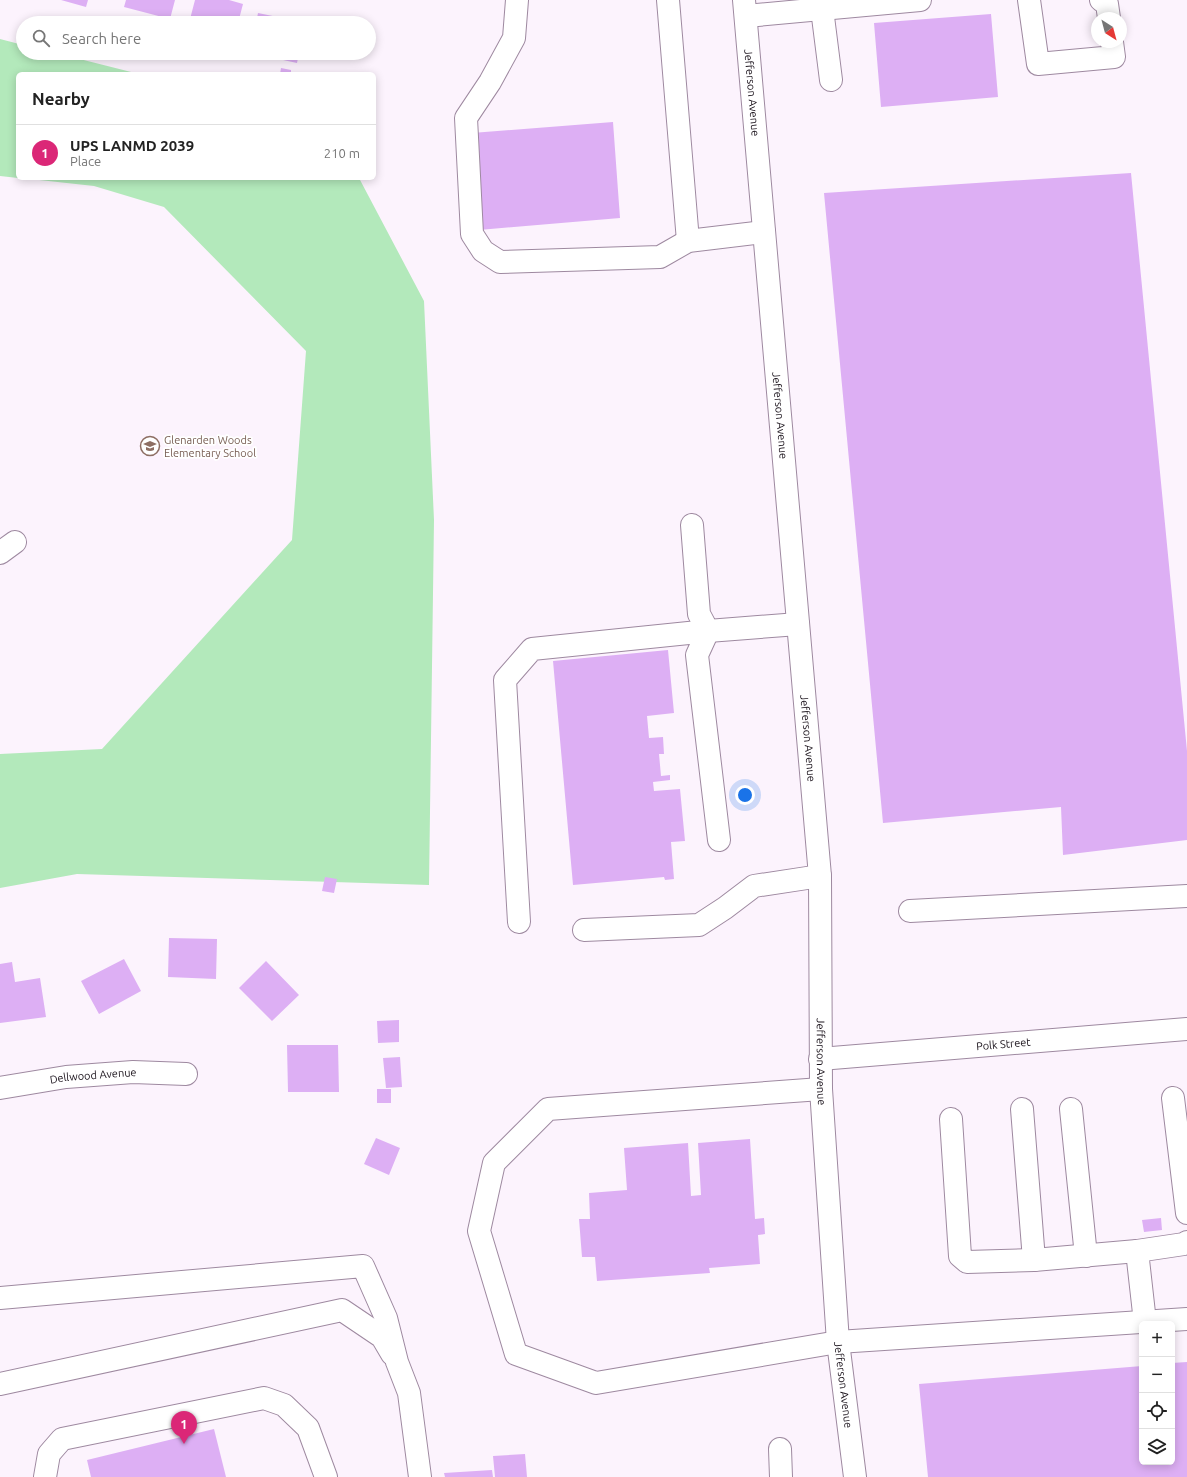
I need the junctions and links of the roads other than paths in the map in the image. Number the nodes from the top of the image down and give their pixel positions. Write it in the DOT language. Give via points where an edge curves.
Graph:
graph roads {
  1 [pos="517,0"];
  2 [pos="668,0"];
  3 [pos="920,0"];
  4 [pos="1029,0"];
  5 [pos="1101,0"];
  6 [pos="745,8"];
  7 [pos="822,9"];
  8 [pos="1108,12"];
  9 [pos="1113,48"];
  10 [pos="831,80"];
  11 [pos="764,232"];
  12 [pos="688,241"];
  13 [pos="692,525"];
  14 [pos="798,624"];
  15 [pos="708,631"];
  16 [pos="719,840"];
  17 [pos="820,876"];
  18 [pos="1187,896"];
  19 [pos="910,912"];
  20 [pos="519,922"];
  21 [pos="584,930"];
  22 [pos="1187,1029"];
  23 [pos="820,1059"];
  24 [pos="186,1074"];
  25 [pos="0,1088"];
  26 [pos="821,1088"];
  27 [pos="1173,1098"];
  28 [pos="1022,1109"];
  29 [pos="1071,1110"];
  30 [pos="950,1119"];
  31 [pos="1187,1213"];
  32 [pos="1187,1242"];
  33 [pos="1137,1251"];
  34 [pos="1086,1256"];
  35 [pos="1034,1260"];
  36 [pos="0,1298"];
  37 [pos="1187,1319"];
  38 [pos="1145,1321"];
  39 [pos="1159,1321"];
  40 [pos="1139,1322"];
  41 [pos="838,1342"];
  42 [pos="397,1362"];
  43 [pos="0,1384"];
  44 [pos="780,1449"];
  45 [pos="45,1477"];
  46 [pos="326,1477"];
  47 [pos="420,1477"];
  48 [pos="781,1477"];
  49 [pos="855,1477"];
  1 -- 12 [label="street" via="514,38 490,82 466,118 472,234 483,251 500,262 660,257"];
  2 -- 12 [label="street"];
  3 -- 7 [label="street"];
  4 -- 9 [label="street" via="1038,64 1114,57"];
  5 -- 8 [label="street" via="1107,4"];
  6 -- 7 [label="street"];
  6 -- 11 [label="street, Jefferson Avenue"];
  7 -- 10 [label="street"];
  11 -- 12 [label="street"];
  11 -- 14 [label="street, Jefferson Avenue"];
  13 -- 15 [label="street" via="699,614"];
  14 -- 15 [label="street"];
  14 -- 17 [label="street, Jefferson Avenue"];
  15 -- 16 [label="street" via="698,655"];
  15 -- 20 [label="street" via="532,649 505,680"];
  17 -- 21 [label="street" via="754,886 698,925"];
  17 -- 23 [label="street, Jefferson Avenue"];
  18 -- 19 [label="street"];
  22 -- 23 [label="street, Polk Street"];
  23 -- 26 [label="street, Jefferson Avenue"];
  24 -- 25 [label="street, Dellwood Avenue" via="133,1072 66,1077"];
  26 -- 41 [label="street, Jefferson Avenue"];
  26 -- 41 [label="street" via="548,1109 494,1163 479,1231 516,1354 596,1383"];
  27 -- 31 [label="street"];
  28 -- 35 [label="street"];
  29 -- 34 [label="street"];
  30 -- 35 [label="street" via="960,1256 967,1262"];
  32 -- 33 [label="street"];
  33 -- 34 [label="street"];
  33 -- 38 [label="street"];
  34 -- 35 [label="street"];
  36 -- 42 [label="street" via="363,1266 386,1318"];
  37 -- 39 [label="street"];
  40 -- 41 [label="street"];
  41 -- 49 [label="street, Jefferson Avenue"];
  42 -- 43 [label="street" via="382,1337 342,1310"];
  42 -- 47 [label="street" via="409,1393"];
  44 -- 48 [label="street"];
  45 -- 46 [label="street" via="49,1454 62,1439 264,1398 284,1405 308,1428"];
}
